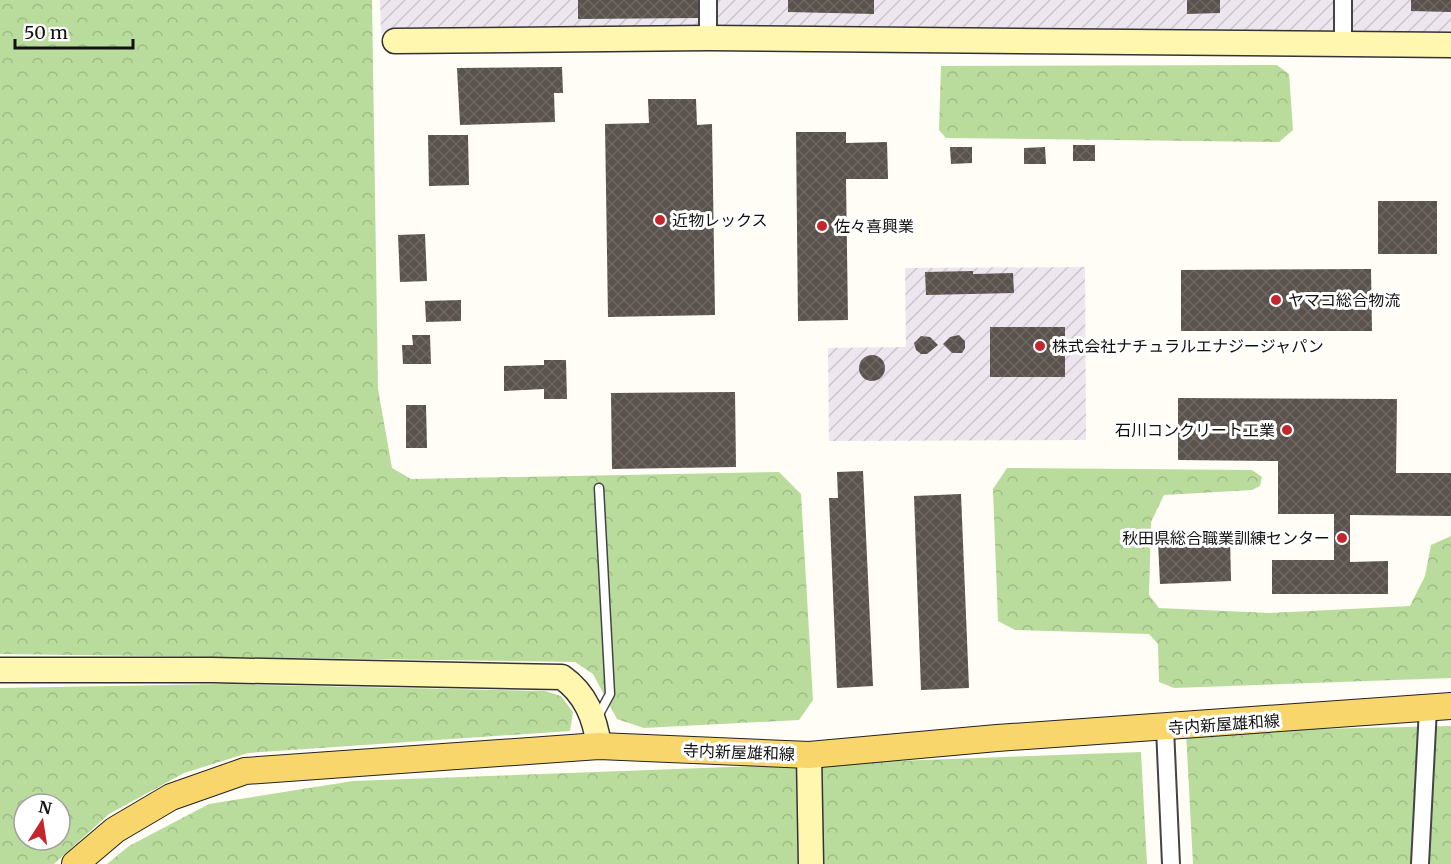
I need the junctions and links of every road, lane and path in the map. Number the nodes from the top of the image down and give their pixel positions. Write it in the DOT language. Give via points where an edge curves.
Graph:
graph roads {
  1 [pos="708,0"];
  2 [pos="1343,0"];
  3 [pos="708,38"];
  4 [pos="394,41"];
  5 [pos="1343,44"];
  6 [pos="1451,45"];
  7 [pos="599,488"];
  8 [pos="0,670"];
  9 [pos="1443,708"];
  10 [pos="596,720"];
  11 [pos="1165,728"];
  12 [pos="599,746"];
  13 [pos="809,755"];
  14 [pos="75,864"];
  15 [pos="811,864"];
  16 [pos="1171,864"];
  17 [pos="1420,864"];
  1 -- 3 [label="street"];
  2 -- 5 [label="street"];
  3 -- 4 [label="street"];
  3 -- 5 [label="street"];
  5 -- 6 [label="street"];
  7 -- 10 [label="lane" via="610,694"];
  8 -- 10 [label="street" via="212,670 562,678 575,686"];
  9 -- 11 [label="main road, 寺内新屋雄和線"];
  9 -- 17 [label="street"];
  10 -- 12 [label="street"];
  11 -- 13 [label="main road, 寺内新屋雄和線"];
  11 -- 16 [label="street"];
  12 -- 13 [label="main road, 寺内新屋雄和線"];
  12 -- 14 [label="main road, 寺内新屋雄和線" via="245,771 171,797 115,830"];
  13 -- 15 [label="street"];
}
